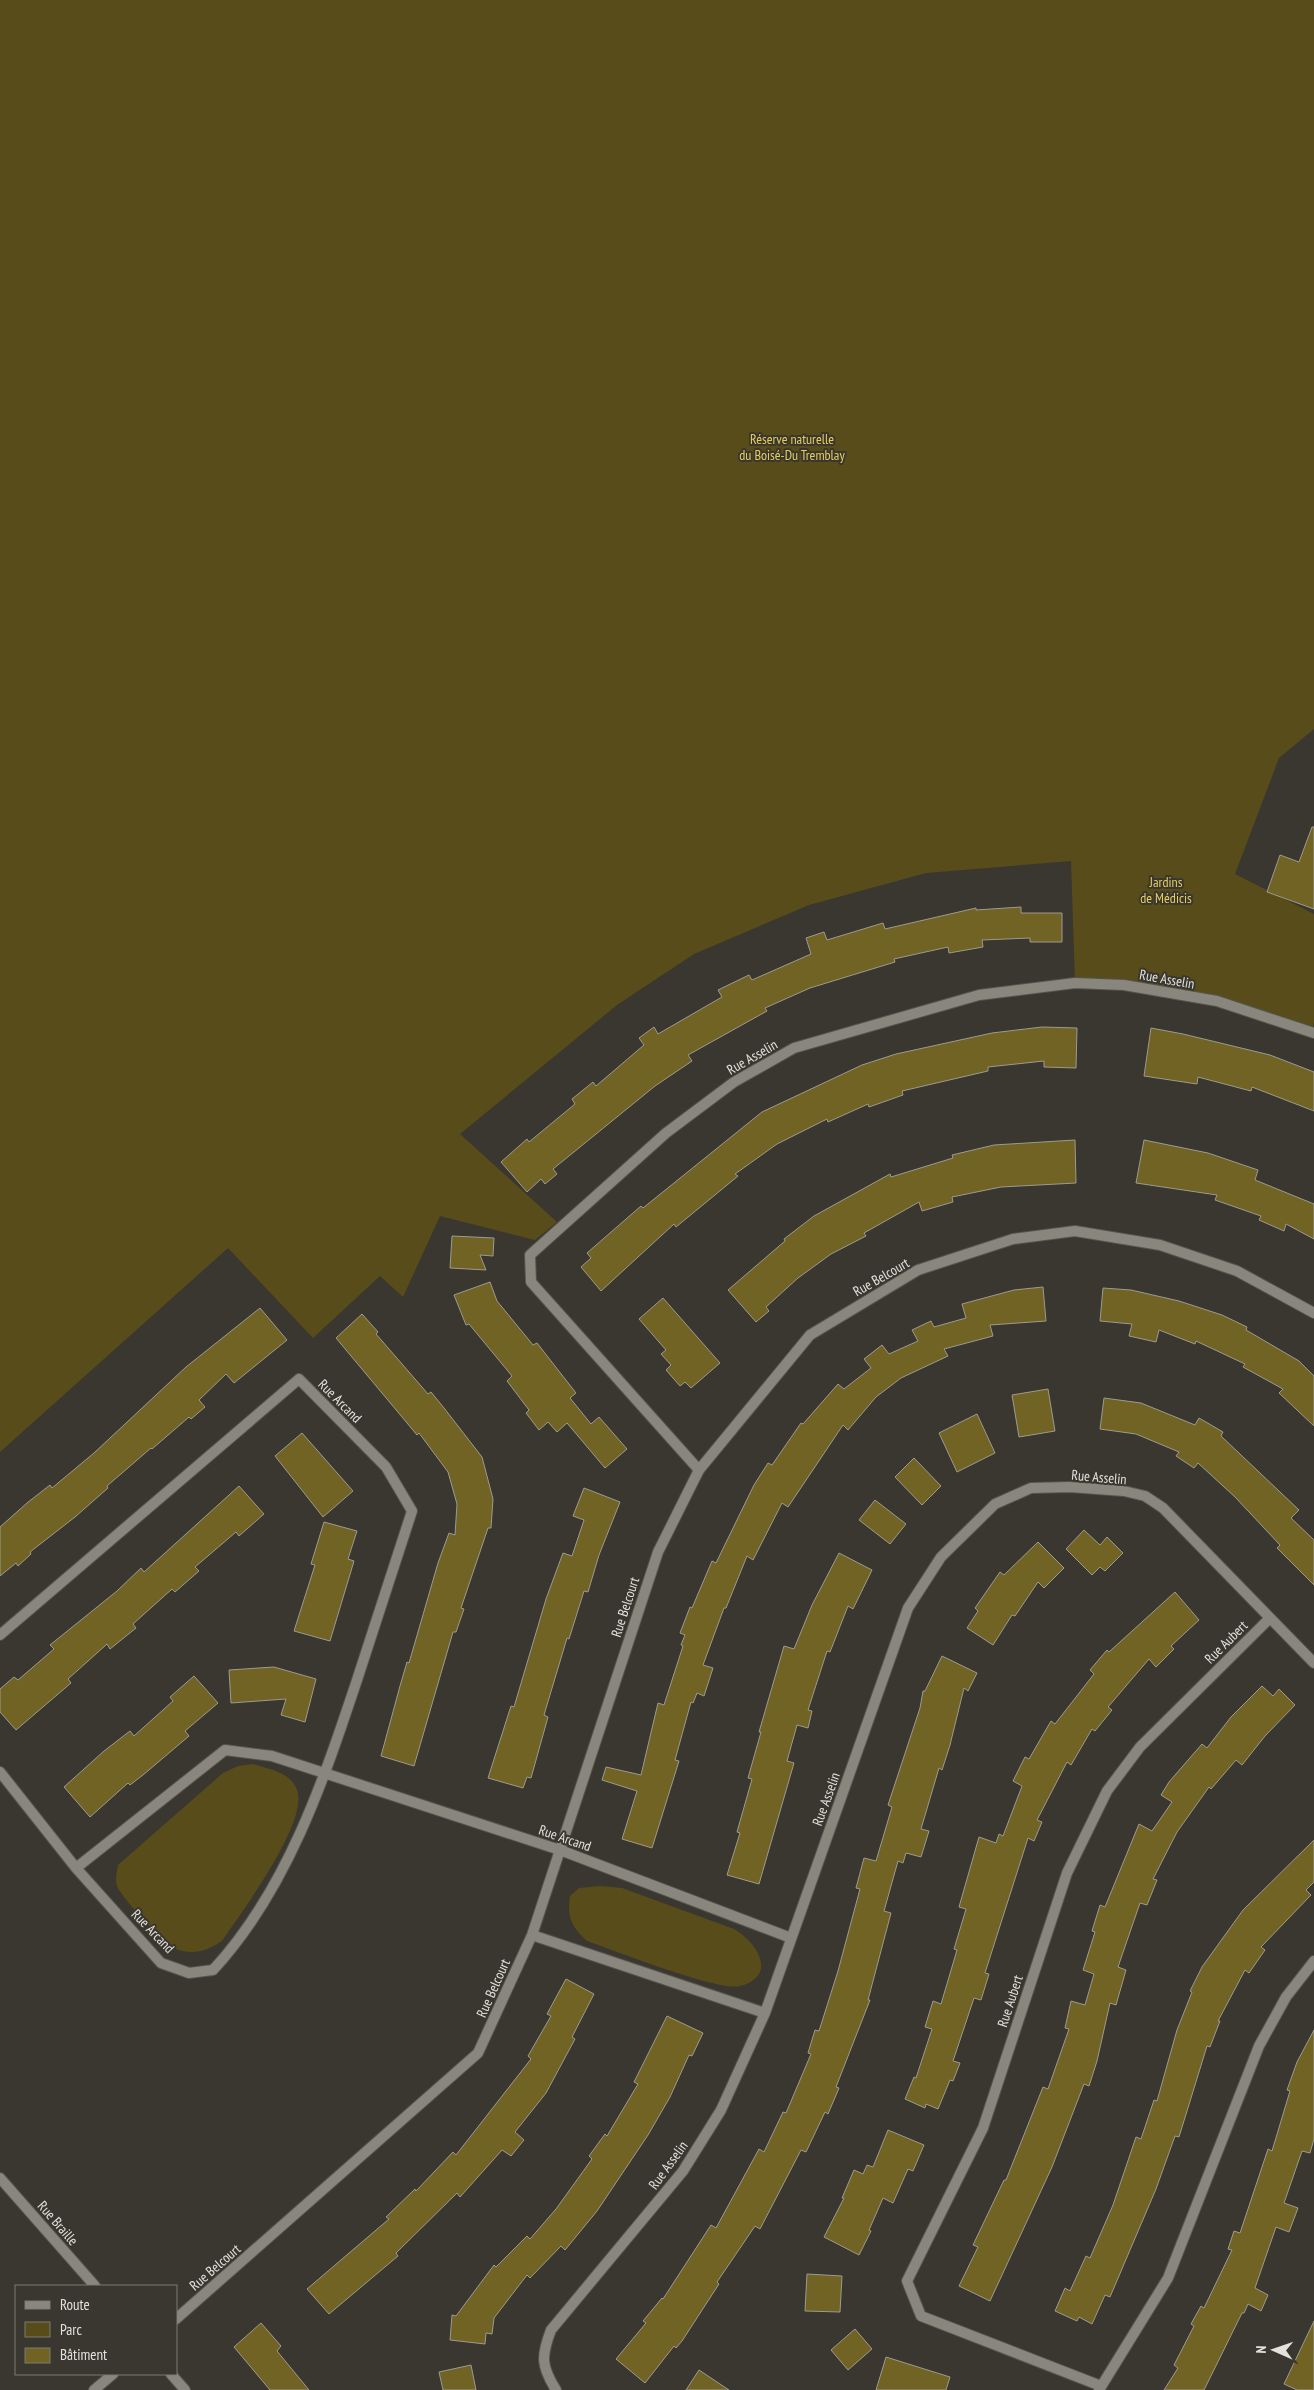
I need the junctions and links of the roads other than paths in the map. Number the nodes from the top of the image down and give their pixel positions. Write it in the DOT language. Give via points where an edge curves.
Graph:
graph roads {
  1 [pos="1313,1029"];
  2 [pos="1314,1313"];
  3 [pos="699,1470"];
  4 [pos="1270,1618"];
  5 [pos="0,1635"];
  6 [pos="1314,1663"];
  7 [pos="0,1772"];
  8 [pos="326,1775"];
  9 [pos="560,1850"];
  10 [pos="76,1868"];
  11 [pos="532,1936"];
  12 [pos="791,1938"];
  13 [pos="1314,1961"];
  14 [pos="765,2013"];
  15 [pos="0,2178"];
  16 [pos="94,2285"];
  17 [pos="178,2317"];
  18 [pos="112,2375"];
  19 [pos="172,2375"];
  20 [pos="1100,2388"];
  21 [pos="94,2390"];
  22 [pos="185,2390"];
  23 [pos="556,2390"];
  1 -- 3 [label="street, Rue Asselin" via="1217,1001 1124,985 1075,983 979,995 794,1048 734,1082 666,1133 530,1255 531,1282"];
  2 -- 3 [label="street, Rue Belcourt" via="1238,1271 1160,1245 1075,1231 1013,1240 918,1270 810,1335"];
  3 -- 9 [label="street, Rue Belcourt" via="658,1552"];
  4 -- 6 [label="street"];
  4 -- 12 [label="street, Rue Asselin" via="1163,1508 1145,1496 1070,1487 1031,1488 995,1504 940,1557 908,1608"];
  4 -- 20 [label="street, Rue Aubert" via="1140,1747 1108,1791 1068,1873 982,2128 907,2281 921,2316"];
  5 -- 8 [label="street, Rue Arcand" via="299,1379 386,1467 412,1511"];
  7 -- 10 [label="street, Rue Arcand"];
  8 -- 9 [label="street, Rue Arcand"];
  8 -- 10 [label="street, Rue Arcand" via="272,1756 225,1750"];
  8 -- 10 [label="street, Rue Arcand" via="276,1884 231,1951 213,1970 189,1973 161,1963"];
  9 -- 11 [label="street, Rue Belcourt"];
  9 -- 12 [label="street, Rue Arcand"];
  11 -- 14 [label="street"];
  11 -- 17 [label="street, Rue Belcourt" via="478,2053"];
  12 -- 14 [label="street, Rue Asselin"];
  13 -- 20 [label="street, Rue Aubert" via="1286,1997 1259,2046 1168,2278"];
  14 -- 23 [label="street, Rue Asselin" via="721,2110 684,2170 551,2330 543,2351 546,2373"];
  15 -- 16 [label="street, Rue Braille"];
  18 -- 21 [label="street"];
  19 -- 22 [label="street"];
}
